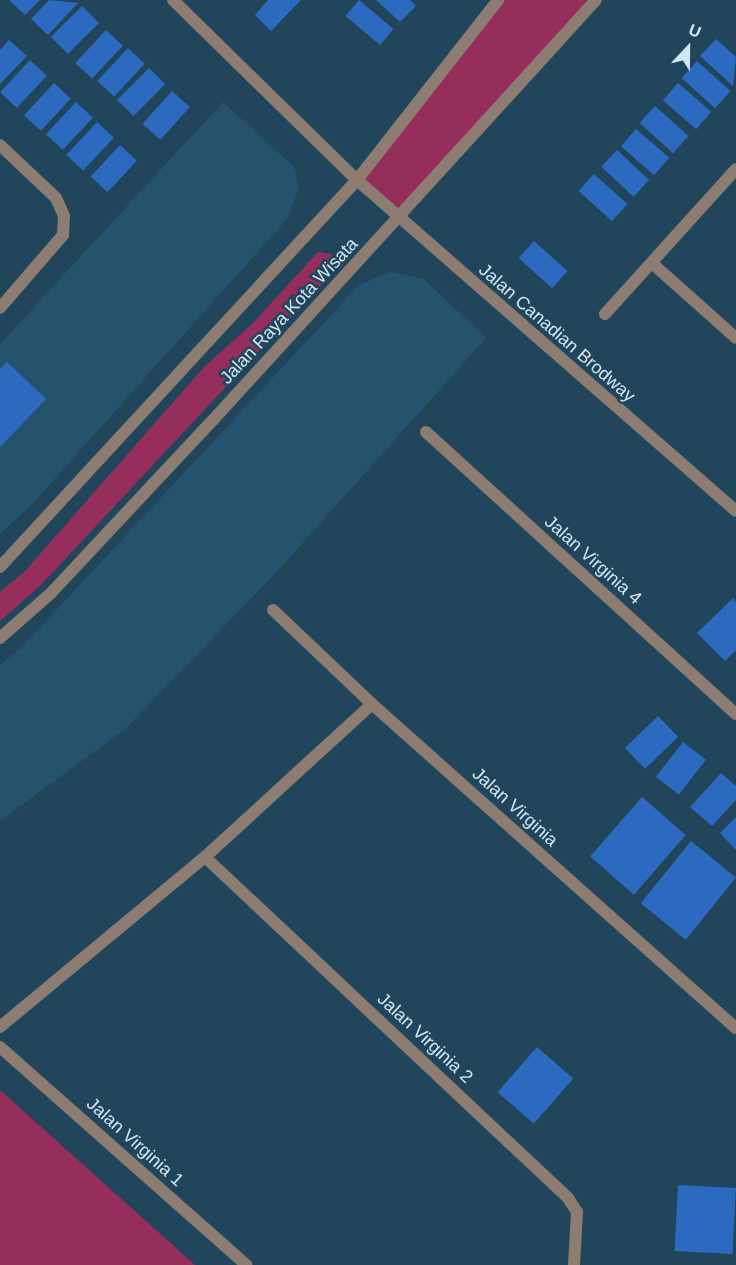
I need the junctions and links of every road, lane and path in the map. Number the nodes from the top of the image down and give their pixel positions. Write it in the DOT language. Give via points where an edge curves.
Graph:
graph roads {
  1 [pos="173,0"];
  2 [pos="498,0"];
  3 [pos="597,0"];
  4 [pos="0,146"];
  5 [pos="736,169"];
  6 [pos="357,180"];
  7 [pos="398,219"];
  8 [pos="653,264"];
  9 [pos="0,308"];
  10 [pos="605,314"];
  11 [pos="736,338"];
  12 [pos="426,432"];
  13 [pos="736,511"];
  14 [pos="0,567"];
  15 [pos="273,610"];
  16 [pos="0,638"];
  17 [pos="372,704"];
  18 [pos="736,714"];
  19 [pos="205,857"];
  20 [pos="0,1027"];
  21 [pos="736,1028"];
  22 [pos="0,1047"];
  23 [pos="246,1265"];
  24 [pos="574,1265"];
  1 -- 6 [label="street, Jalan Canadian Brodway"];
  2 -- 6 [label="street, Jalan Raya Kota Wisata"];
  3 -- 7 [label="street, Jalan Raya Kota Wisata"];
  4 -- 9 [label="street" via="56,198 64,216 63,235"];
  5 -- 8 [label="street"];
  6 -- 7 [label="street, Jalan Canadian Brodway"];
  6 -- 14 [label="street, Jalan Raya Kota Wisata"];
  7 -- 13 [label="street, Jalan Canadian Brodway"];
  7 -- 16 [label="street, Jalan Raya Kota Wisata" via="51,593"];
  8 -- 10 [label="street"];
  8 -- 11 [label="street"];
  12 -- 18 [label="street, Jalan Virginia 4"];
  15 -- 17 [label="street, Jalan Virginia"];
  17 -- 19 [label="street"];
  17 -- 21 [label="street, Jalan Virginia"];
  19 -- 20 [label="street"];
  19 -- 24 [label="street, Jalan Virginia 2" via="568,1198 576,1212"];
  22 -- 23 [label="street, Jalan Virginia 1"];
}
